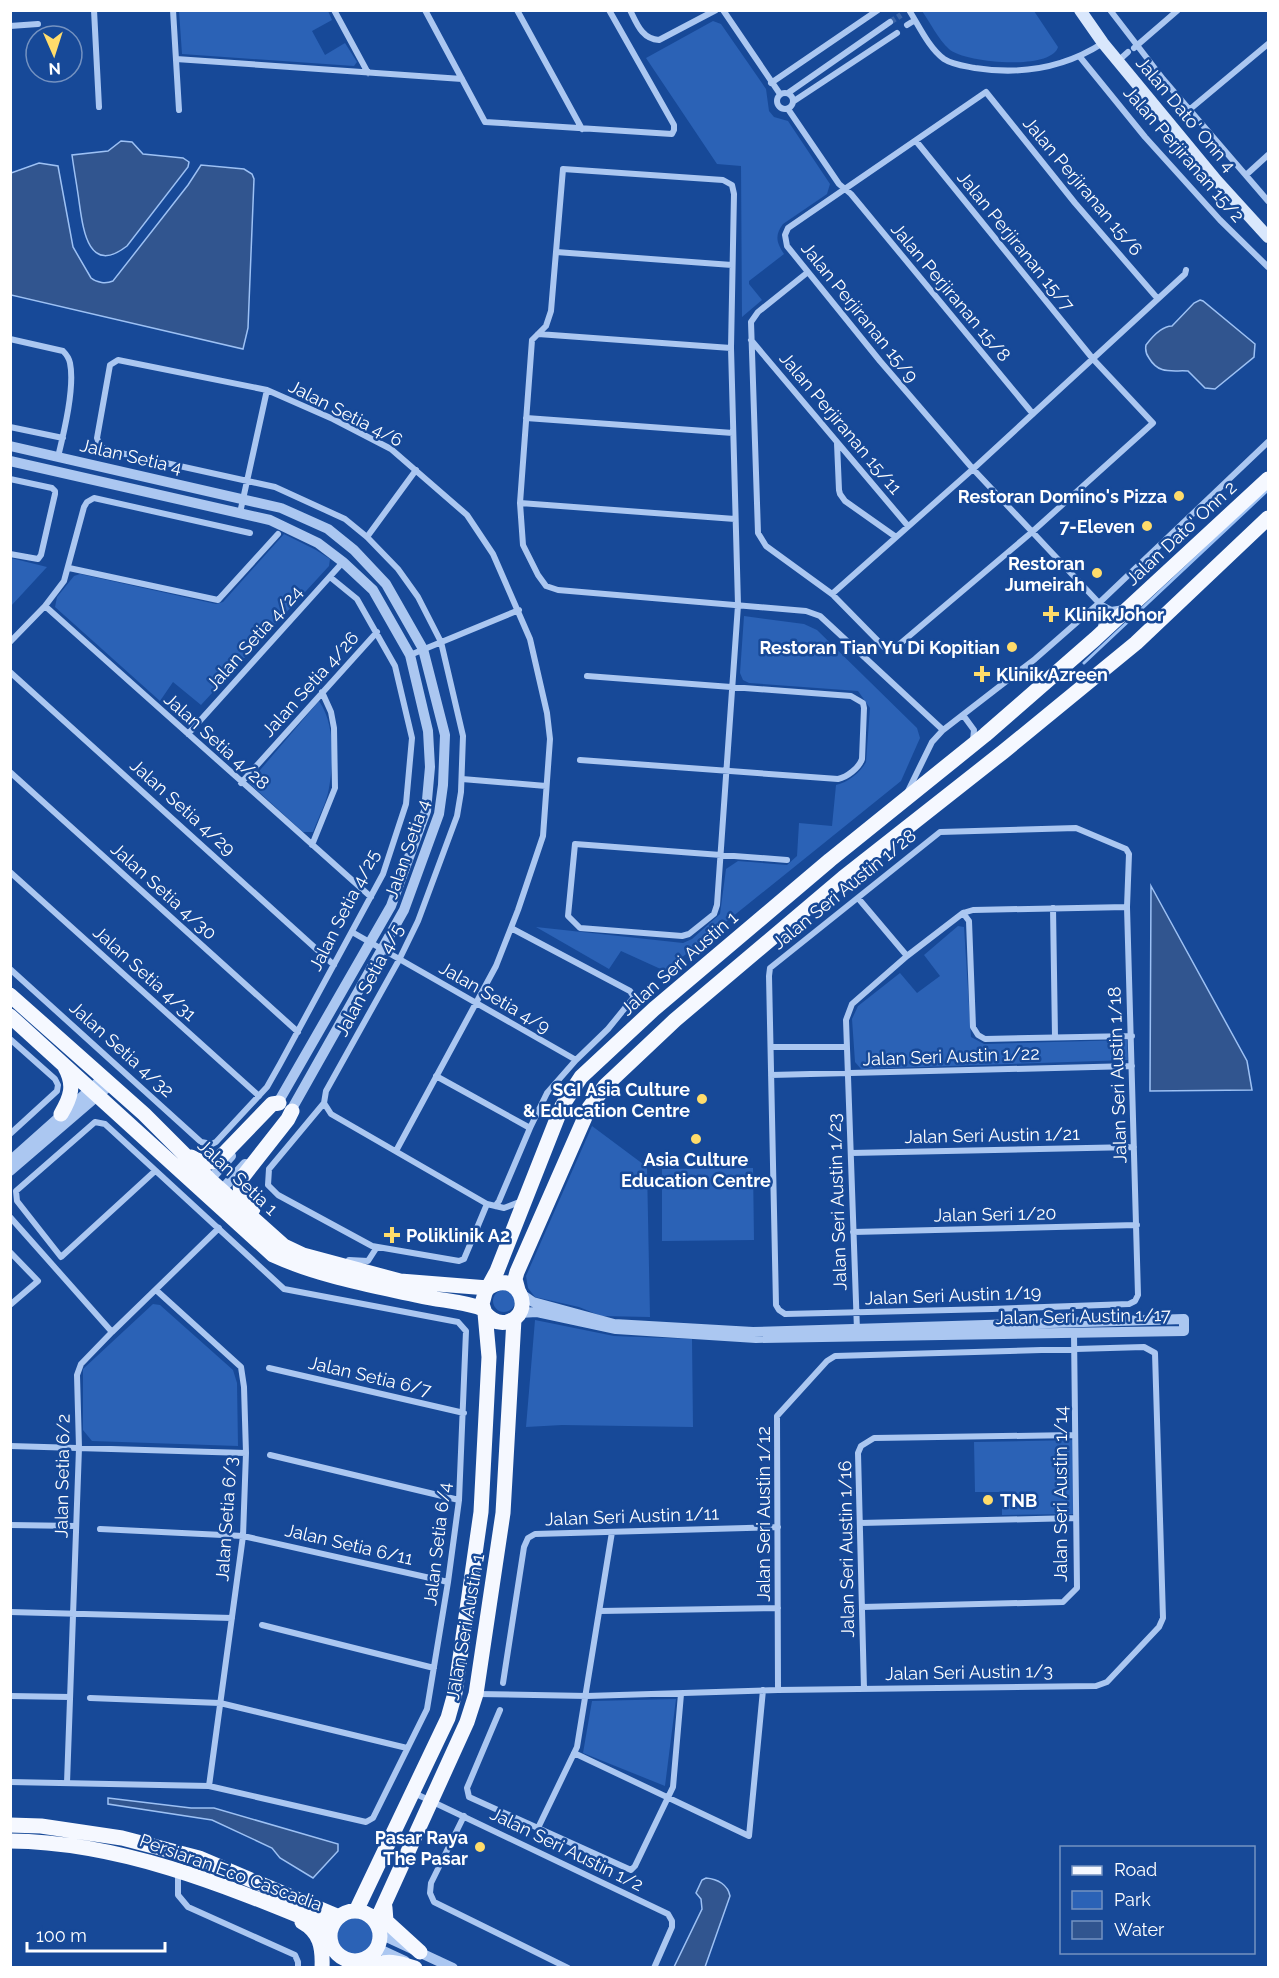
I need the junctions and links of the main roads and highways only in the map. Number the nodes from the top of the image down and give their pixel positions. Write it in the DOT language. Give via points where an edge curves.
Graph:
graph roads {
  1 [pos="1080,10"];
  2 [pos="1269,237"];
  3 [pos="1269,479"];
  4 [pos="1269,518"];
  5 [pos="985,735"];
  6 [pos="1003,752"];
  7 [pos="10,995"];
  8 [pos="10,1016"];
  9 [pos="64,1065"];
  10 [pos="100,1087"];
  11 [pos="61,1114"];
  12 [pos="144,1114"];
  13 [pos="211,1189"];
  14 [pos="284,1246"];
  15 [pos="488,1288"];
  16 [pos="519,1292"];
  17 [pos="484,1311"];
  18 [pos="516,1316"];
  19 [pos="10,1826"];
  20 [pos="10,1841"];
  21 [pos="364,1894"];
  22 [pos="385,1902"];
  23 [pos="275,1906"];
  24 [pos="318,1908"];
  25 [pos="356,1911"];
  26 [pos="335,1923"];
  27 [pos="378,1934"];
  28 [pos="336,1951"];
  29 [pos="418,1962"];
  30 [pos="361,1965"];
  31 [pos="322,1968"];
  32 [pos="328,1968"];
  1 -- 2 [label="main road, Jalan Dato' Onn 4" via="1217,181"];
  3 -- 5 [label="main road, Jalan Dato' Onn 2"];
  4 -- 6 [label="main road" via="1136,643"];
  5 -- 6 [label="main road"];
  5 -- 15 [label="main road, Jalan Seri Austin 1" via="662,1001 581,1077 561,1106"];
  6 -- 16 [label="main road" via="843,878 675,1020 605,1086 589,1108 517,1272"];
  7 -- 10 [label="main road, Jalan Setia 1"];
  8 -- 9 [label="main road, Jalan Setia 1"];
  9 -- 10 [label="main road, Jalan Setia 1"];
  9 -- 11 [label="main road" via="72,1085"];
  10 -- 12 [label="main road, Jalan Setia 1"];
  10 -- 13 [label="main road, Jalan Setia 1"];
  12 -- 13 [label="main road, Jalan Setia 1"];
  12 -- 14 [label="main road" via="193,1159 203,1163 217,1161 272,1104 285,1107 288,1119 241,1179 239,1190"];
  13 -- 14 [label="main road, Jalan Setia 1"];
  13 -- 17 [label="main road, Jalan Setia 1" via="273,1255 302,1268 467,1303"];
  14 -- 15 [label="main road, Jalan Setia 1" via="313,1258 400,1281"];
  15 -- 16 [label="main road" via="505,1283"];
  15 -- 17 [label="main road" via="483,1298"];
  16 -- 18 [label="main road" via="522,1300"];
  17 -- 18 [label="main road" via="501,1323"];
  17 -- 21 [label="main road, Jalan Seri Austin 1" via="489,1357 481,1512 455,1693 448,1718"];
  18 -- 22 [label="main road, Jalan Seri Austin 1" via="503,1512 476,1695"];
  19 -- 24 [label="main road, Persiaran Eco Cascadia" via="41,1826 122,1838 200,1858"];
  20 -- 23 [label="main road, Persiaran Eco Cascadia" via="39,1841 118,1853"];
  21 -- 24 [label="main road" via="345,1906"];
  21 -- 25 [label="main road, Jalan Seri Austin 1"];
  22 -- 27 [label="main road, Jalan Seri Austin 1"];
  22 -- 29 [label="main road" via="386,1921"];
  23 -- 26 [label="main road, Persiaran Eco Cascadia"];
  23 -- 31 [label="main road" via="316,1933 322,1949"];
  24 -- 26 [label="main road, Persiaran Eco Cascadia"];
  25 -- 26 [label="main road"];
  25 -- 27 [label="main road" via="367,1914"];
  26 -- 28 [label="main road" via="332,1944"];
  27 -- 30 [label="main road"];
  28 -- 30 [label="main road"];
  28 -- 32 [label="main road"];
  29 -- 30 [label="main road"];
}
